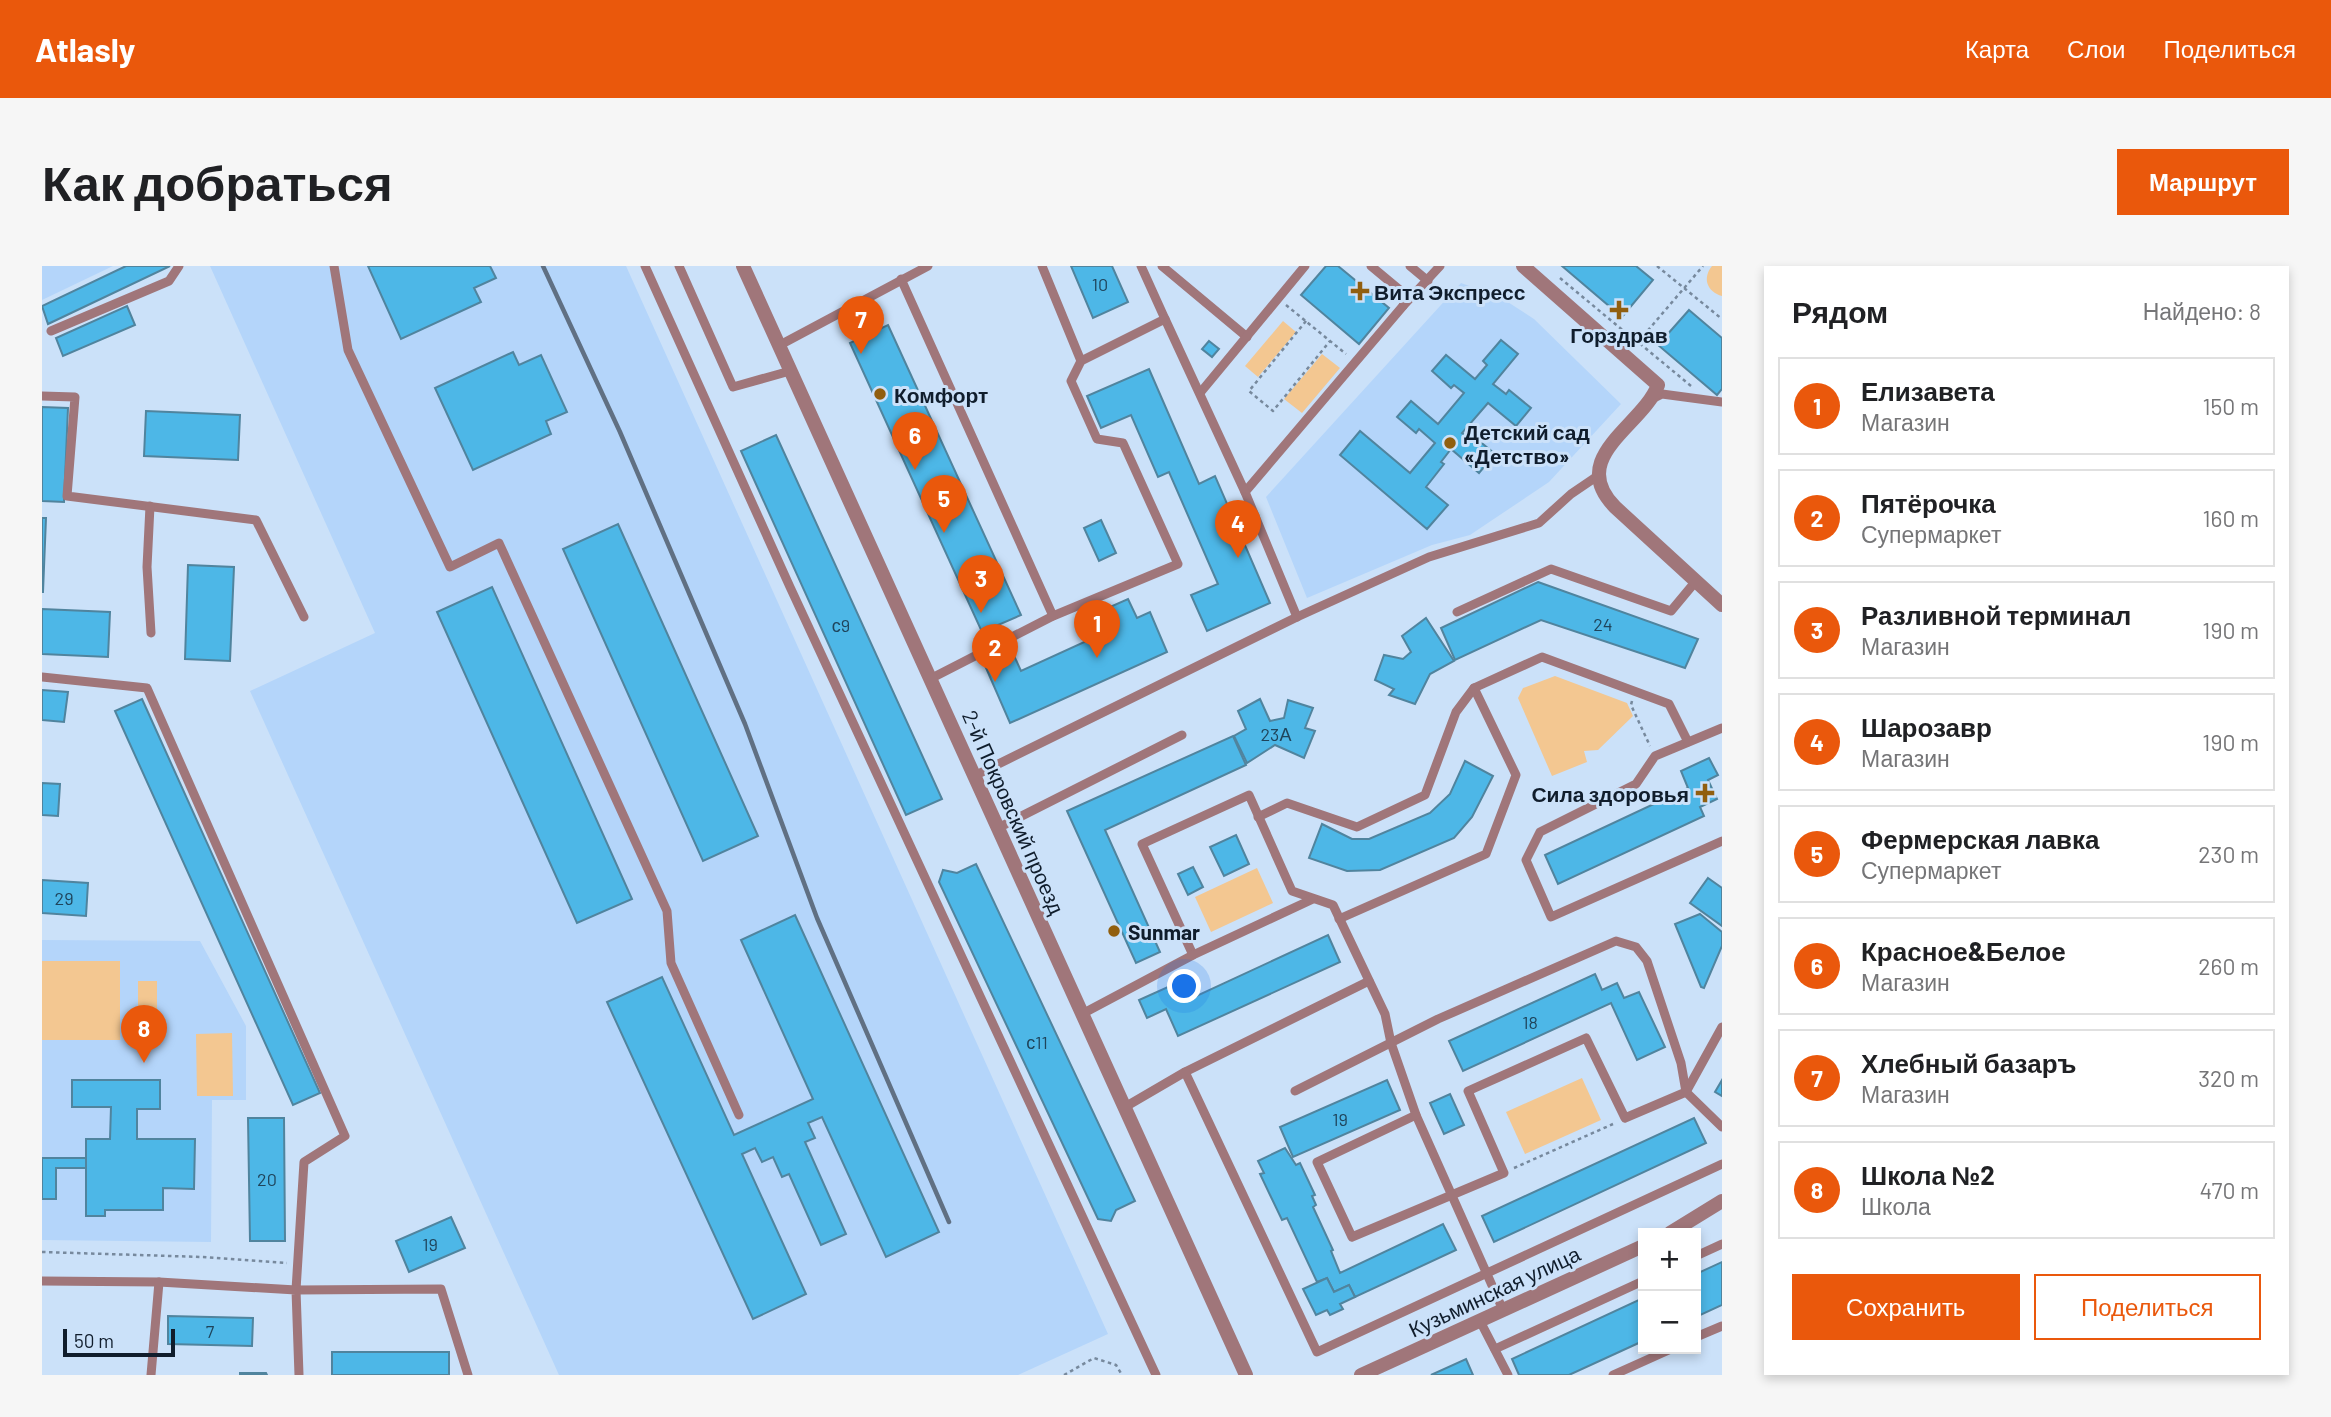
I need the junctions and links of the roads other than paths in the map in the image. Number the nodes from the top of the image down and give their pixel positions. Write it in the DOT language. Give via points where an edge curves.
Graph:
graph roads {
  1 [pos="178,266"];
  2 [pos="334,266"];
  3 [pos="645,266"];
  4 [pos="679,266"];
  5 [pos="743,266"];
  6 [pos="928,266"];
  7 [pos="1042,266"];
  8 [pos="1141,266"];
  9 [pos="1162,266"];
  10 [pos="1305,266"];
  11 [pos="1371,266"];
  12 [pos="1410,266"];
  13 [pos="1440,266"];
  14 [pos="1522,266"];
  15 [pos="901,279"];
  16 [pos="1428,281"];
  17 [pos="1403,306"];
  18 [pos="1165,318"];
  19 [pos="51,331"];
  20 [pos="1247,337"];
  21 [pos="780,345"];
  22 [pos="1081,360"];
  23 [pos="790,371"];
  24 [pos="1200,393"];
  25 [pos="42,396"];
  26 [pos="1654,398"];
  27 [pos="1722,402"];
  28 [pos="1600,475"];
  29 [pos="1245,492"];
  30 [pos="150,506"];
  31 [pos="1696,581"];
  32 [pos="1722,605"];
  33 [pos="1457,612"];
  34 [pos="1053,616"];
  35 [pos="304,617"];
  36 [pos="1297,617"];
  37 [pos="151,633"];
  38 [pos="42,677"];
  39 [pos="930,679"];
  40 [pos="1474,688"];
  41 [pos="1722,728"];
  42 [pos="1182,735"];
  43 [pos="1688,743"];
  44 [pos="974,776"];
  45 [pos="1258,817"];
  46 [pos="998,828"];
  47 [pos="1722,841"];
  48 [pos="1313,899"];
  49 [pos="1339,919"];
  50 [pos="1193,955"];
  51 [pos="1369,981"];
  52 [pos="1082,1014"];
  53 [pos="1722,1027"];
  54 [pos="1391,1043"];
  55 [pos="1185,1072"];
  56 [pos="1295,1091"];
  57 [pos="1686,1092"];
  58 [pos="1125,1107"];
  59 [pos="739,1115"];
  60 [pos="1416,1115"];
  61 [pos="1722,1127"];
  62 [pos="1722,1164"];
  63 [pos="1450,1196"];
  64 [pos="1722,1201"];
  65 [pos="1678,1228"];
  66 [pos="1722,1244"];
  67 [pos="1638,1248"];
  68 [pos="1701,1254"];
  69 [pos="1488,1274"];
  70 [pos="42,1281"];
  71 [pos="159,1282"];
  72 [pos="1638,1283"];
  73 [pos="296,1290"];
  74 [pos="1503,1310"];
  75 [pos="1480,1321"];
  76 [pos="1722,1325"];
  77 [pos="1701,1335"];
  78 [pos="1495,1349"];
  79 [pos="1660,1354"];
  80 [pos="151,1375"];
  81 [pos="299,1375"];
  82 [pos="468,1375"];
  83 [pos="1156,1375"];
  84 [pos="1246,1375"];
  85 [pos="1362,1375"];
  86 [pos="1508,1375"];
  87 [pos="1613,1375"];
  1 -- 19 [label="lane" via="169,281"];
  2 -- 59 [label="lane" via="348,350 450,567 499,543 667,911 671,963"];
  3 -- 83 [label="lane"];
  4 -- 23 [label="lane" via="733,387"];
  5 -- 21 [label="street, 2-й Покровский проезд"];
  6 -- 15 [label="lane"];
  7 -- 22 [label="lane"];
  8 -- 18 [label="lane"];
  9 -- 20 [label="lane"];
  10 -- 20 [label="lane"];
  11 -- 17 [label="lane" via="1401,291"];
  12 -- 16 [label="lane"];
  13 -- 16 [label="lane"];
  14 -- 26 [label="street" via="1658,385"];
  15 -- 21 [label="lane"];
  15 -- 34 [label="lane"];
  16 -- 17 [label="lane"];
  17 -- 29 [label="lane"];
  18 -- 22 [label="lane"];
  18 -- 24 [label="lane"];
  20 -- 24 [label="lane"];
  21 -- 23 [label="street, 2-й Покровский проезд"];
  22 -- 34 [label="lane" via="1071,381 1097,439 1124,443 1178,564"];
  23 -- 39 [label="street, 2-й Покровский проезд"];
  24 -- 29 [label="lane"];
  25 -- 30 [label="lane" via="75,397 67,496"];
  26 -- 27 [label="lane" via="1662,394"];
  26 -- 28 [label="street" via="1611,443"];
  28 -- 31 [label="street" via="1609,500"];
  28 -- 36 [label="lane" via="1539,523 1429,557"];
  29 -- 36 [label="lane"];
  30 -- 35 [label="lane" via="256,520"];
  30 -- 37 [label="lane"];
  31 -- 32 [label="street"];
  31 -- 33 [label="lane" via="1671,611 1551,569"];
  34 -- 39 [label="lane"];
  36 -- 44 [label="lane"];
  38 -- 73 [label="lane" via="147,688 345,1136 304,1162"];
  39 -- 44 [label="street, 2-й Покровский проезд"];
  40 -- 43 [label="lane" via="1542,657 1669,704"];
  40 -- 45 [label="lane" via="1456,712 1426,795 1357,827 1287,803"];
  40 -- 49 [label="lane" via="1516,775 1486,853"];
  41 -- 43 [label="lane"];
  42 -- 46 [label="lane"];
  43 -- 47 [label="lane" via="1655,756 1636,784 1540,832 1526,860 1552,917"];
  44 -- 46 [label="street, 2-й Покровский проезд"];
  45 -- 48 [label="lane" via="1292,891"];
  45 -- 50 [label="lane" via="1249,795 1142,844"];
  46 -- 52 [label="street, 2-й Покровский проезд"];
  48 -- 49 [label="lane" via="1333,905"];
  48 -- 50 [label="lane"];
  49 -- 51 [label="lane"];
  50 -- 52 [label="lane"];
  51 -- 54 [label="lane" via="1385,1014"];
  51 -- 55 [label="lane"];
  52 -- 58 [label="street, 2-й Покровский проезд"];
  53 -- 57 [label="lane"];
  54 -- 56 [label="lane"];
  54 -- 57 [label="lane" via="1616,942 1636,947 1647,961"];
  54 -- 60 [label="lane"];
  55 -- 58 [label="lane"];
  55 -- 69 [label="lane" via="1317,1352"];
  57 -- 61 [label="lane"];
  57 -- 63 [label="lane" via="1626,1118 1586,1038 1574,1043 1468,1091 1504,1172"];
  58 -- 84 [label="street, 2-й Покровский проезд"];
  60 -- 63 [label="lane"];
  60 -- 63 [label="lane" via="1317,1162 1352,1237"];
  62 -- 69 [label="lane"];
  63 -- 69 [label="lane"];
  64 -- 65 [label="street"];
  66 -- 68 [label="lane"];
  67 -- 74 [label="street, Кузьминская улица"];
  69 -- 74 [label="lane"];
  70 -- 71 [label="lane"];
  71 -- 73 [label="lane"];
  71 -- 80 [label="lane"];
  72 -- 78 [label="lane"];
  73 -- 81 [label="lane"];
  73 -- 82 [label="lane" via="441,1289"];
  74 -- 75 [label="street, Кузьминская улица"];
  75 -- 78 [label="lane"];
  75 -- 85 [label="street, Кузьминская улица"];
  76 -- 77 [label="lane"];
  78 -- 86 [label="lane"];
  79 -- 87 [label="lane"];
}
